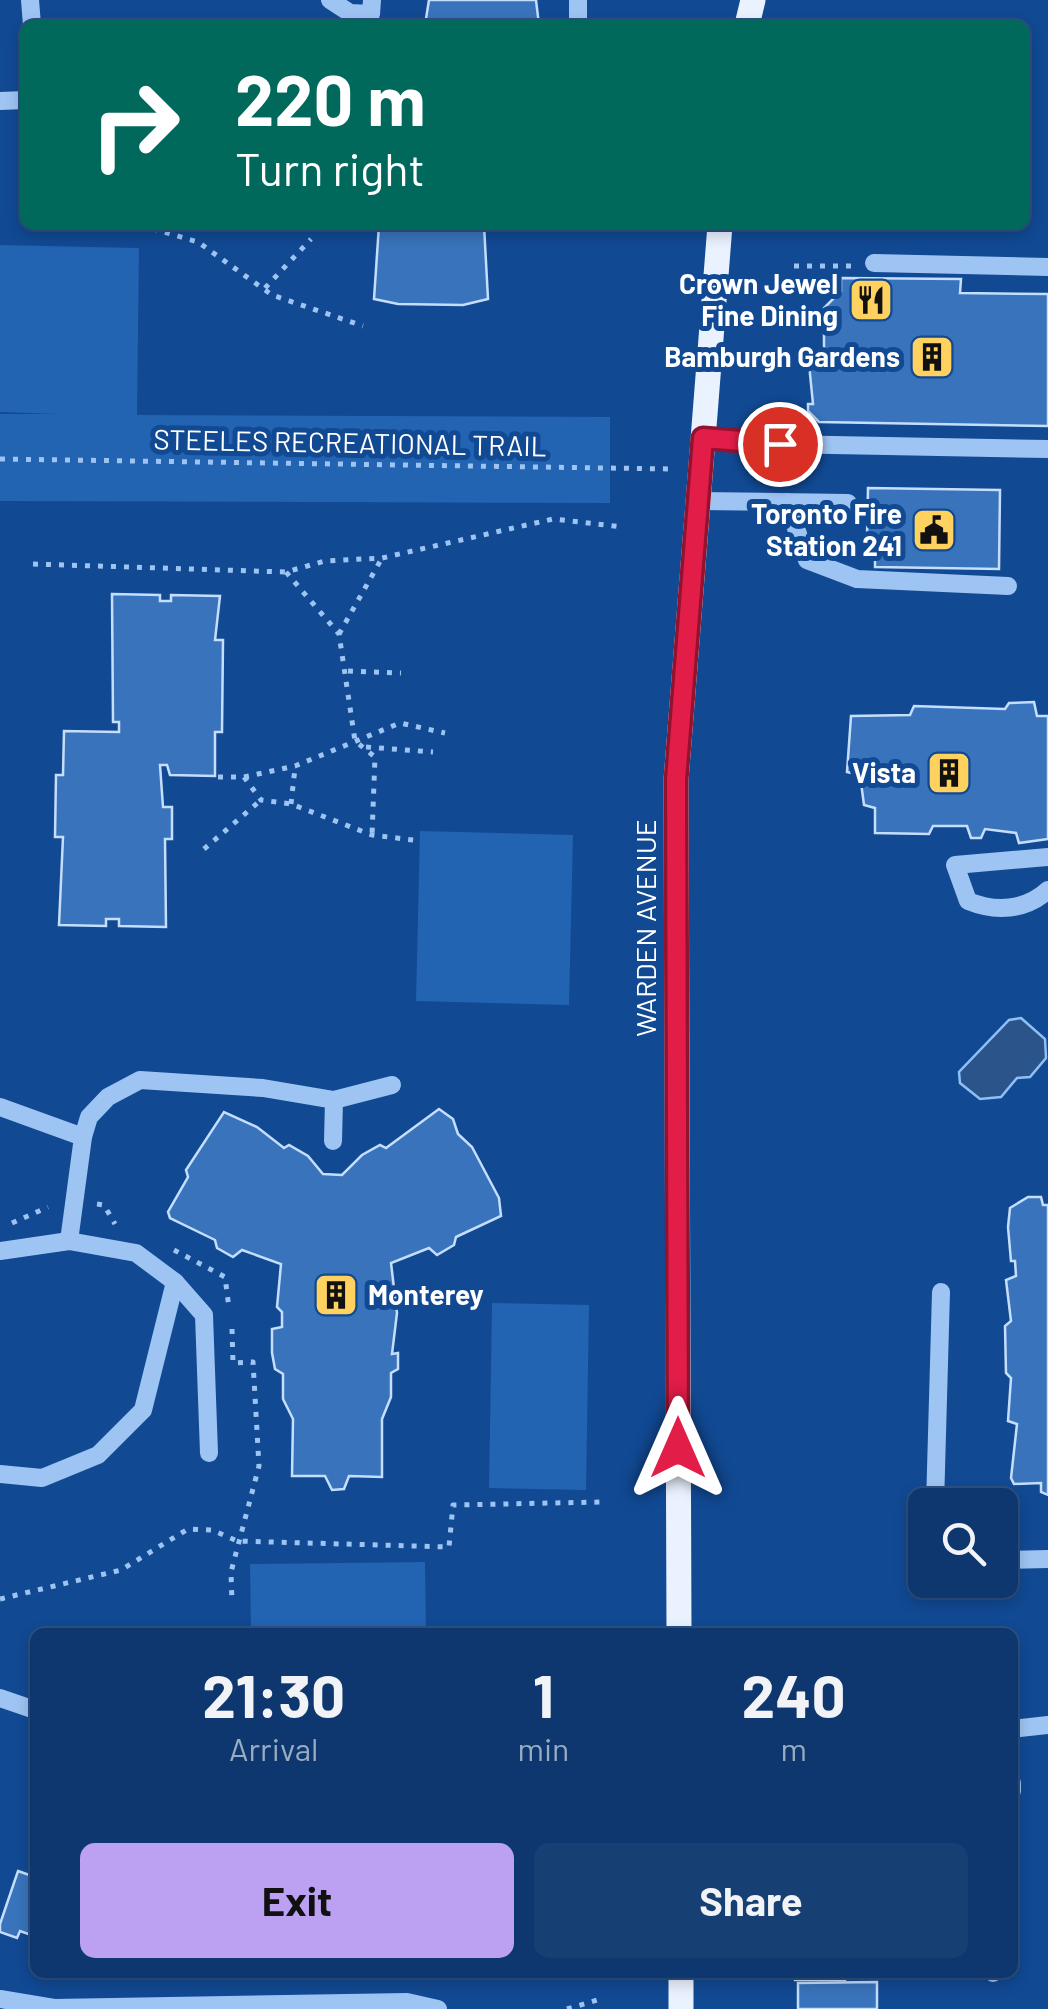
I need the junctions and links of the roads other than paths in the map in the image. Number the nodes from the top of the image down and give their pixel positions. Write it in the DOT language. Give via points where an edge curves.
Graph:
graph roads {
  1 [pos="330,0"];
  2 [pos="372,0"];
  3 [pos="720,230"];
  4 [pos="874,263"];
  5 [pos="1048,267"];
  6 [pos="703,438"];
  7 [pos="1048,449"];
  8 [pos="698,502"];
  9 [pos="786,502"];
  10 [pos="848,503"];
  11 [pos="1008,586"];
  12 [pos="1048,858"];
  13 [pos="1048,890"];
  14 [pos="392,1085"];
  15 [pos="334,1100"];
  16 [pos="0,1107"];
  17 [pos="83,1137"];
  18 [pos="334,1141"];
  19 [pos="70,1241"];
  20 [pos="0,1251"];
  21 [pos="174,1282"];
  22 [pos="941,1292"];
  23 [pos="209,1452"];
  24 [pos="0,1474"];
  25 [pos="936,1488"];
  26 [pos="1018,1560"];
  27 [pos="1048,1560"];
  28 [pos="679,1628"];
  29 [pos="0,1698"];
  30 [pos="30,1708"];
  31 [pos="1048,1725"];
  32 [pos="1018,1728"];
  33 [pos="681,1978"];
  34 [pos="0,1999"];
  35 [pos="438,2009"];
  36 [pos="681,2009"];
  1 -- 2 [label="street" via="350,13 371,14"];
  3 -- 6 [label="main road, WARDEN AVENUE"];
  4 -- 5 [label="street"];
  6 -- 7 [label="street"];
  6 -- 8 [label="main road, WARDEN AVENUE"];
  8 -- 9 [label="street"];
  8 -- 28 [label="main road, WARDEN AVENUE" via="676,780"];
  9 -- 10 [label="street"];
  9 -- 11 [label="street" via="807,560 857,579"];
  12 -- 13 [label="street" via="955,865 968,901 993,912"];
  14 -- 15 [label="street"];
  15 -- 17 [label="street" via="140,1080 108,1097 88,1117"];
  15 -- 18 [label="street"];
  16 -- 17 [label="street"];
  17 -- 19 [label="street"];
  19 -- 20 [label="street"];
  19 -- 21 [label="street" via="136,1252"];
  21 -- 23 [label="street" via="204,1316"];
  21 -- 24 [label="street" via="143,1410 98,1455 42,1478"];
  22 -- 25 [label="street"];
  26 -- 27 [label="street"];
  29 -- 30 [label="street"];
  31 -- 32 [label="street"];
  33 -- 36 [label="main road"];
  34 -- 35 [label="street" via="54,2008 407,2002"];
}
